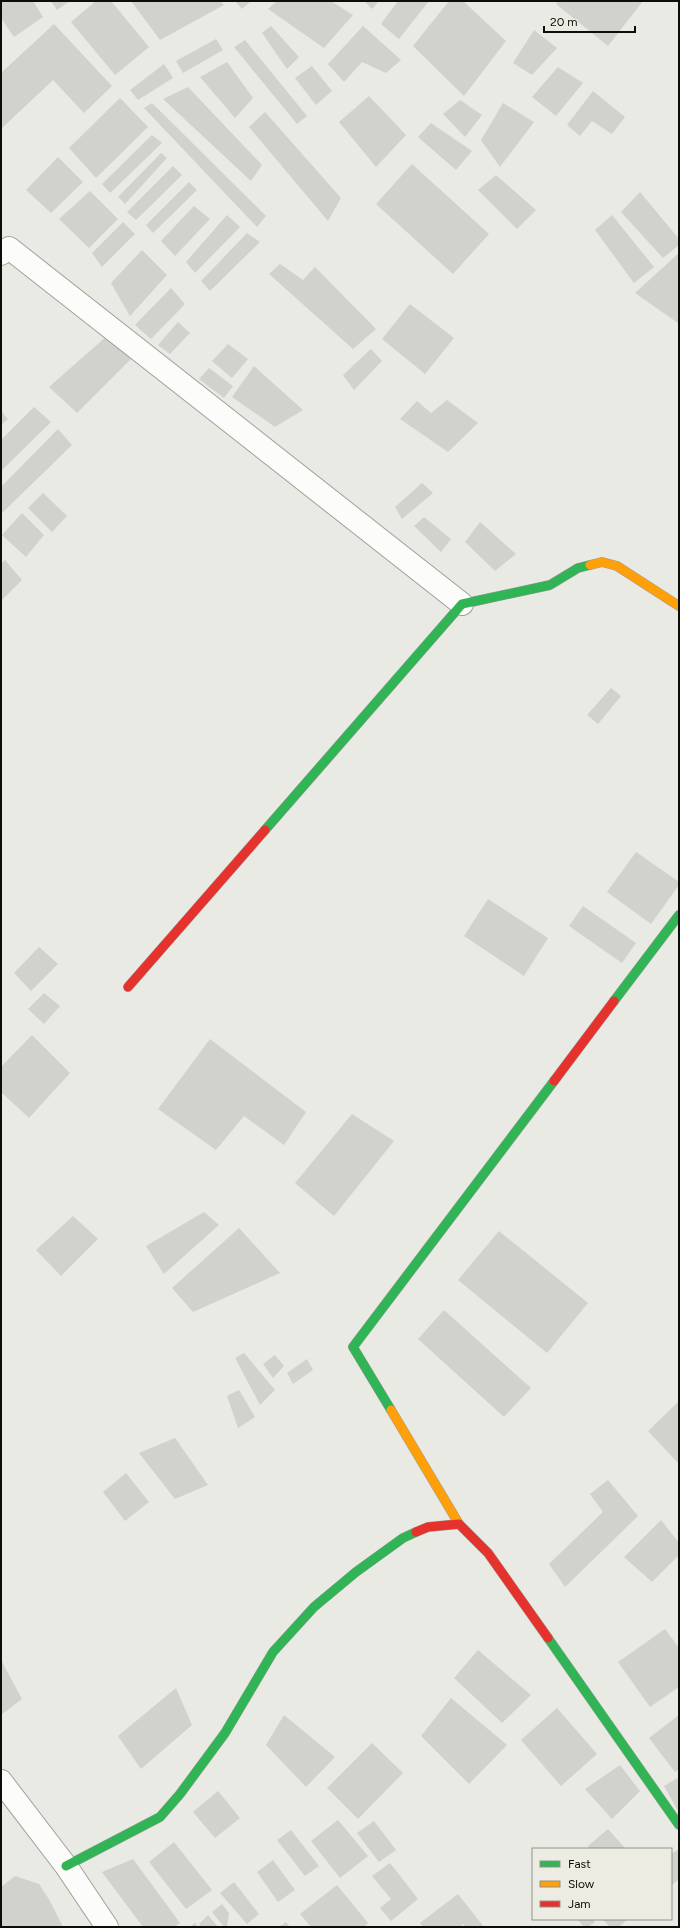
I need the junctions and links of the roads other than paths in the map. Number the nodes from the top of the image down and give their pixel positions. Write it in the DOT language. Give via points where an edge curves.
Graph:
graph roads {
  1 [pos="1,254"];
  2 [pos="462,604"];
  3 [pos="679,606"];
  4 [pos="679,915"];
  5 [pos="128,987"];
  6 [pos="459,1524"];
  7 [pos="1,1781"];
  8 [pos="679,1825"];
  9 [pos="66,1866"];
  10 [pos="108,1927"];
  1 -- 2 [label="street" via="9,248"];
  2 -- 3 [label="street" via="550,584 578,568 602,562 617,566"];
  2 -- 5 [label="street"];
  4 -- 6 [label="street" via="353,1347"];
  6 -- 8 [label="street" via="488,1553"];
  6 -- 9 [label="street" via="428,1527 403,1538 314,1607 273,1652 225,1733 160,1817"];
  7 -- 9 [label="street"];
  9 -- 10 [label="street"];
}
